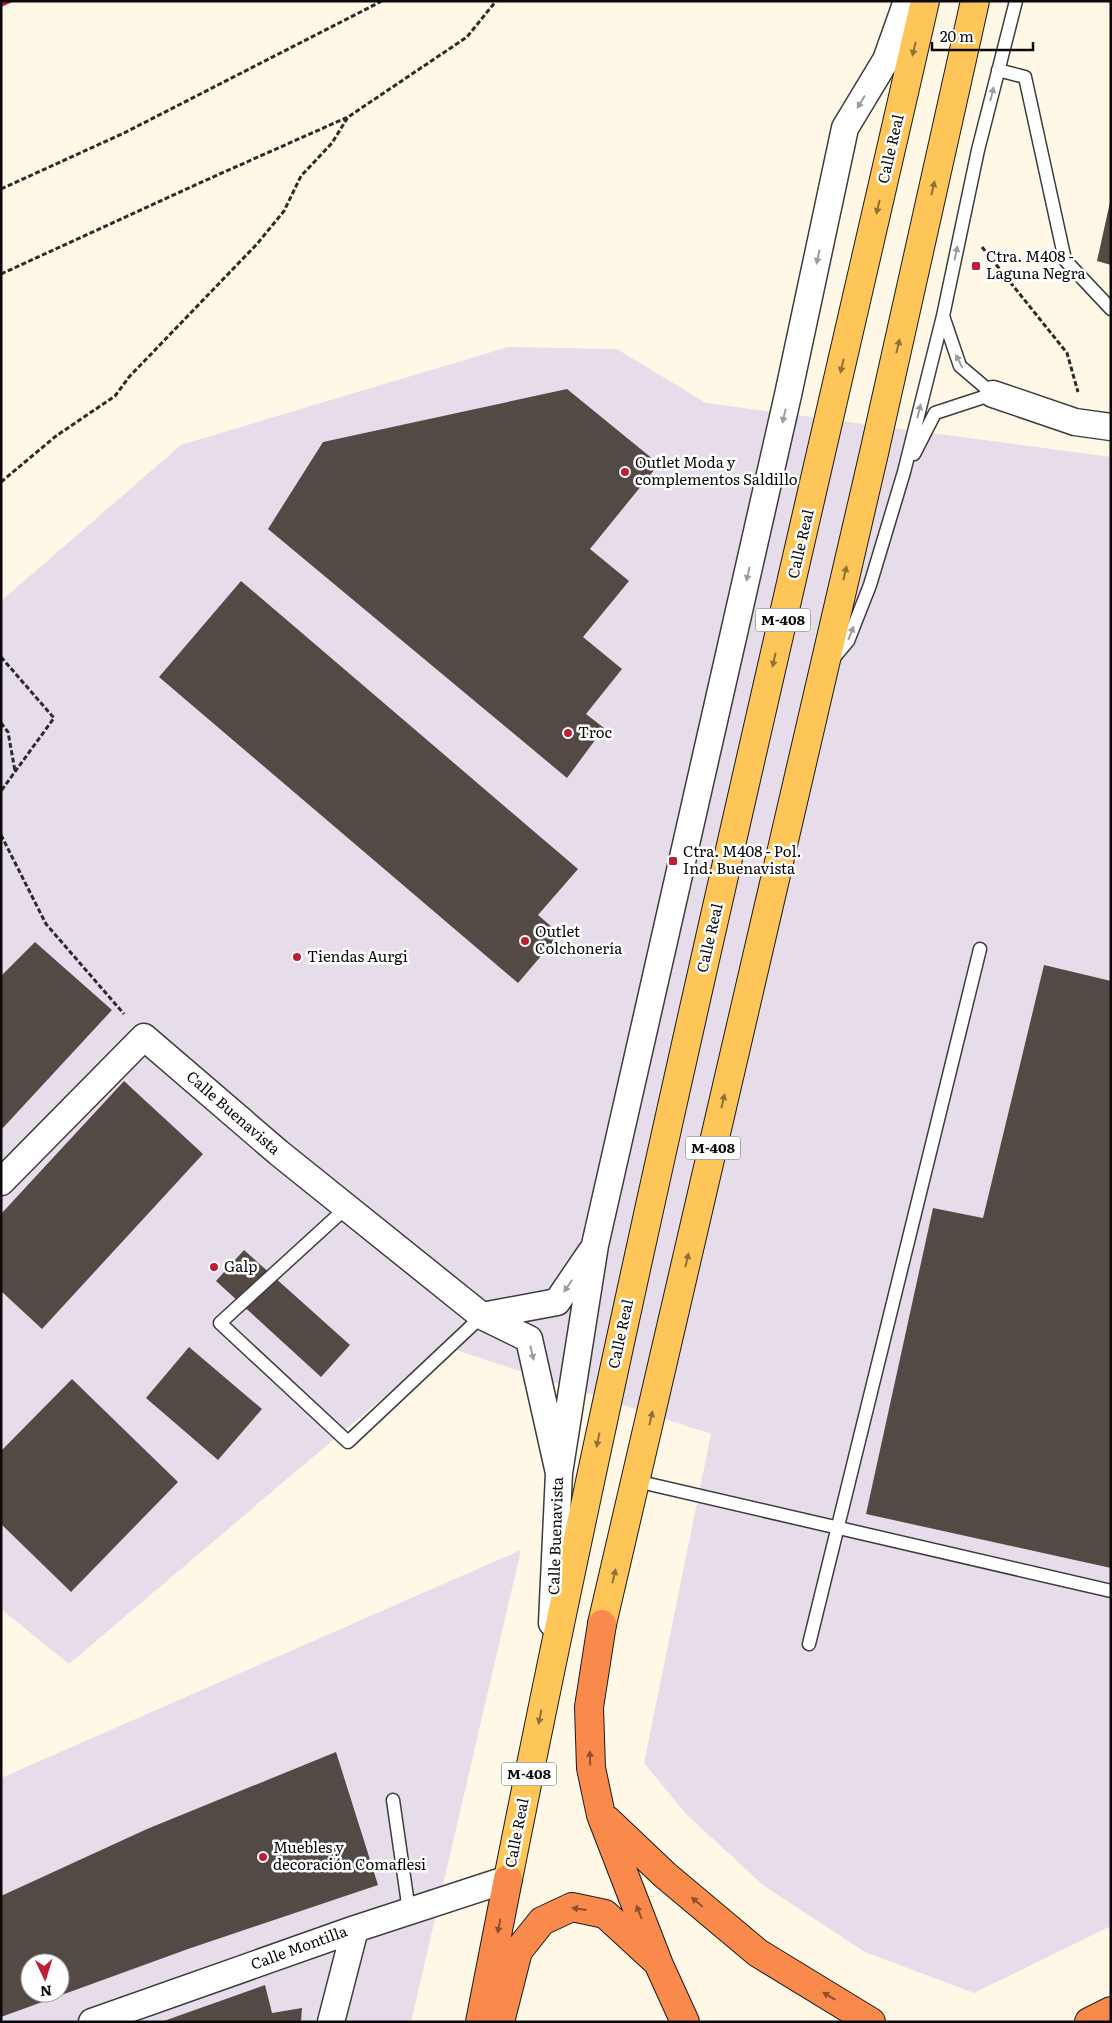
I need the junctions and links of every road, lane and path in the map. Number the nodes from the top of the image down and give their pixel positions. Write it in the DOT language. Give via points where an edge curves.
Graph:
graph roads {
  1 [pos="382,1"];
  2 [pos="496,1"];
  3 [pos="907,1"];
  4 [pos="925,1"];
  5 [pos="975,1"];
  6 [pos="1016,1"];
  7 [pos="998,70"];
  8 [pos="348,117"];
  9 [pos="1,189"];
  10 [pos="978,242"];
  11 [pos="1,274"];
  12 [pos="1111,309"];
  13 [pos="943,316"];
  14 [pos="993,394"];
  15 [pos="1075,422"];
  16 [pos="1111,427"];
  17 [pos="904,472"];
  18 [pos="1,482"];
  19 [pos="1,657"];
  20 [pos="822,671"];
  21 [pos="1,722"];
  22 [pos="15,772"];
  23 [pos="1,791"];
  24 [pos="1,834"];
  25 [pos="980,949"];
  26 [pos="144,1037"];
  27 [pos="1,1182"];
  28 [pos="347,1207"];
  29 [pos="595,1246"];
  30 [pos="482,1316"];
  31 [pos="559,1473"];
  32 [pos="636,1481"];
  33 [pos="837,1528"];
  34 [pos="1111,1591"];
  35 [pos="602,1624"];
  36 [pos="809,1644"];
  37 [pos="550,1669"];
  38 [pos="393,1800"];
  39 [pos="601,1815"];
  40 [pos="508,1878"];
  41 [pos="410,1911"];
  42 [pos="355,1929"];
  43 [pos="660,1965"];
  44 [pos="1111,2011"];
  45 [pos="92,2022"];
  46 [pos="330,2022"];
  47 [pos="480,2022"];
  48 [pos="500,2022"];
  49 [pos="685,2022"];
  50 [pos="871,2022"];
  51 [pos="1089,2022"];
  1 -- 9 [label="path" via="124,133"];
  2 -- 8 [label="path" via="467,37"];
  3 -- 29 [label="street, one-way" via="886,60 845,128 784,414"];
  4 -- 37 [label="main road, Calle Real / M-408, one-way" via="644,1229"];
  20 -- 5 [label="main road, M-408, one-way"];
  6 -- 7 [label="lane"];
  7 -- 12 [label="lane" via="1025,78 1065,260"];
  13 -- 7 [label="lane, one-way"];
  8 -- 11 [label="path"];
  8 -- 18 [label="path" via="332,143 301,176 284,212 129,377 115,396 56,436"];
  10 -- 15 [label="path" via="1067,353 1078,391"];
  14 -- 13 [label="lane, one-way" via="960,366"];
  17 -- 13 [label="lane, one-way"];
  14 -- 15 [label="street"];
  14 -- 17 [label="lane" via="935,413"];
  15 -- 16 [label="street"];
  20 -- 17 [label="lane, one-way" via="848,641 870,585"];
  19 -- 22 [label="path" via="54,718"];
  32 -- 20 [label="main road, M-408, one-way"];
  21 -- 22 [label="path" via="8,732"];
  22 -- 23 [label="path"];
  24 -- 26 [label="path" via="46,924"];
  25 -- 33 [label="lane"];
  26 -- 27 [label="street"];
  26 -- 28 [label="street, Calle Buenavista"];
  28 -- 30 [label="street, Calle Buenavista"];
  28 -- 30 [label="lane" via="220,1323 348,1442"];
  29 -- 30 [label="street, one-way" via="557,1302"];
  29 -- 31 [label="street"];
  30 -- 31 [label="street, Calle Buenavista, one-way" via="529,1339"];
  31 -- 37 [label="street, Calle Buenavista"];
  32 -- 33 [label="lane"];
  35 -- 32 [label="main road, M-408, one-way"];
  33 -- 34 [label="lane"];
  33 -- 36 [label="lane"];
  39 -- 35 [label="highway, one-way" via="590,1768 589,1707"];
  37 -- 40 [label="main road, Calle Real / M-408, one-way"];
  38 -- 41 [label="lane"];
  43 -- 39 [label="highway, one-way"];
  50 -- 39 [label="highway, one-way" via="758,1953 665,1875"];
  40 -- 41 [label="street, Calle Montilla"];
  40 -- 47 [label="highway, one-way"];
  41 -- 42 [label="street, Calle Montilla"];
  42 -- 45 [label="street, Calle Montilla"];
  42 -- 46 [label="street"];
  43 -- 48 [label="highway, one-way" via="605,1914 572,1907 542,1921 518,1951"];
  43 -- 49 [label="highway"];
  44 -- 51 [label="highway"];
}
